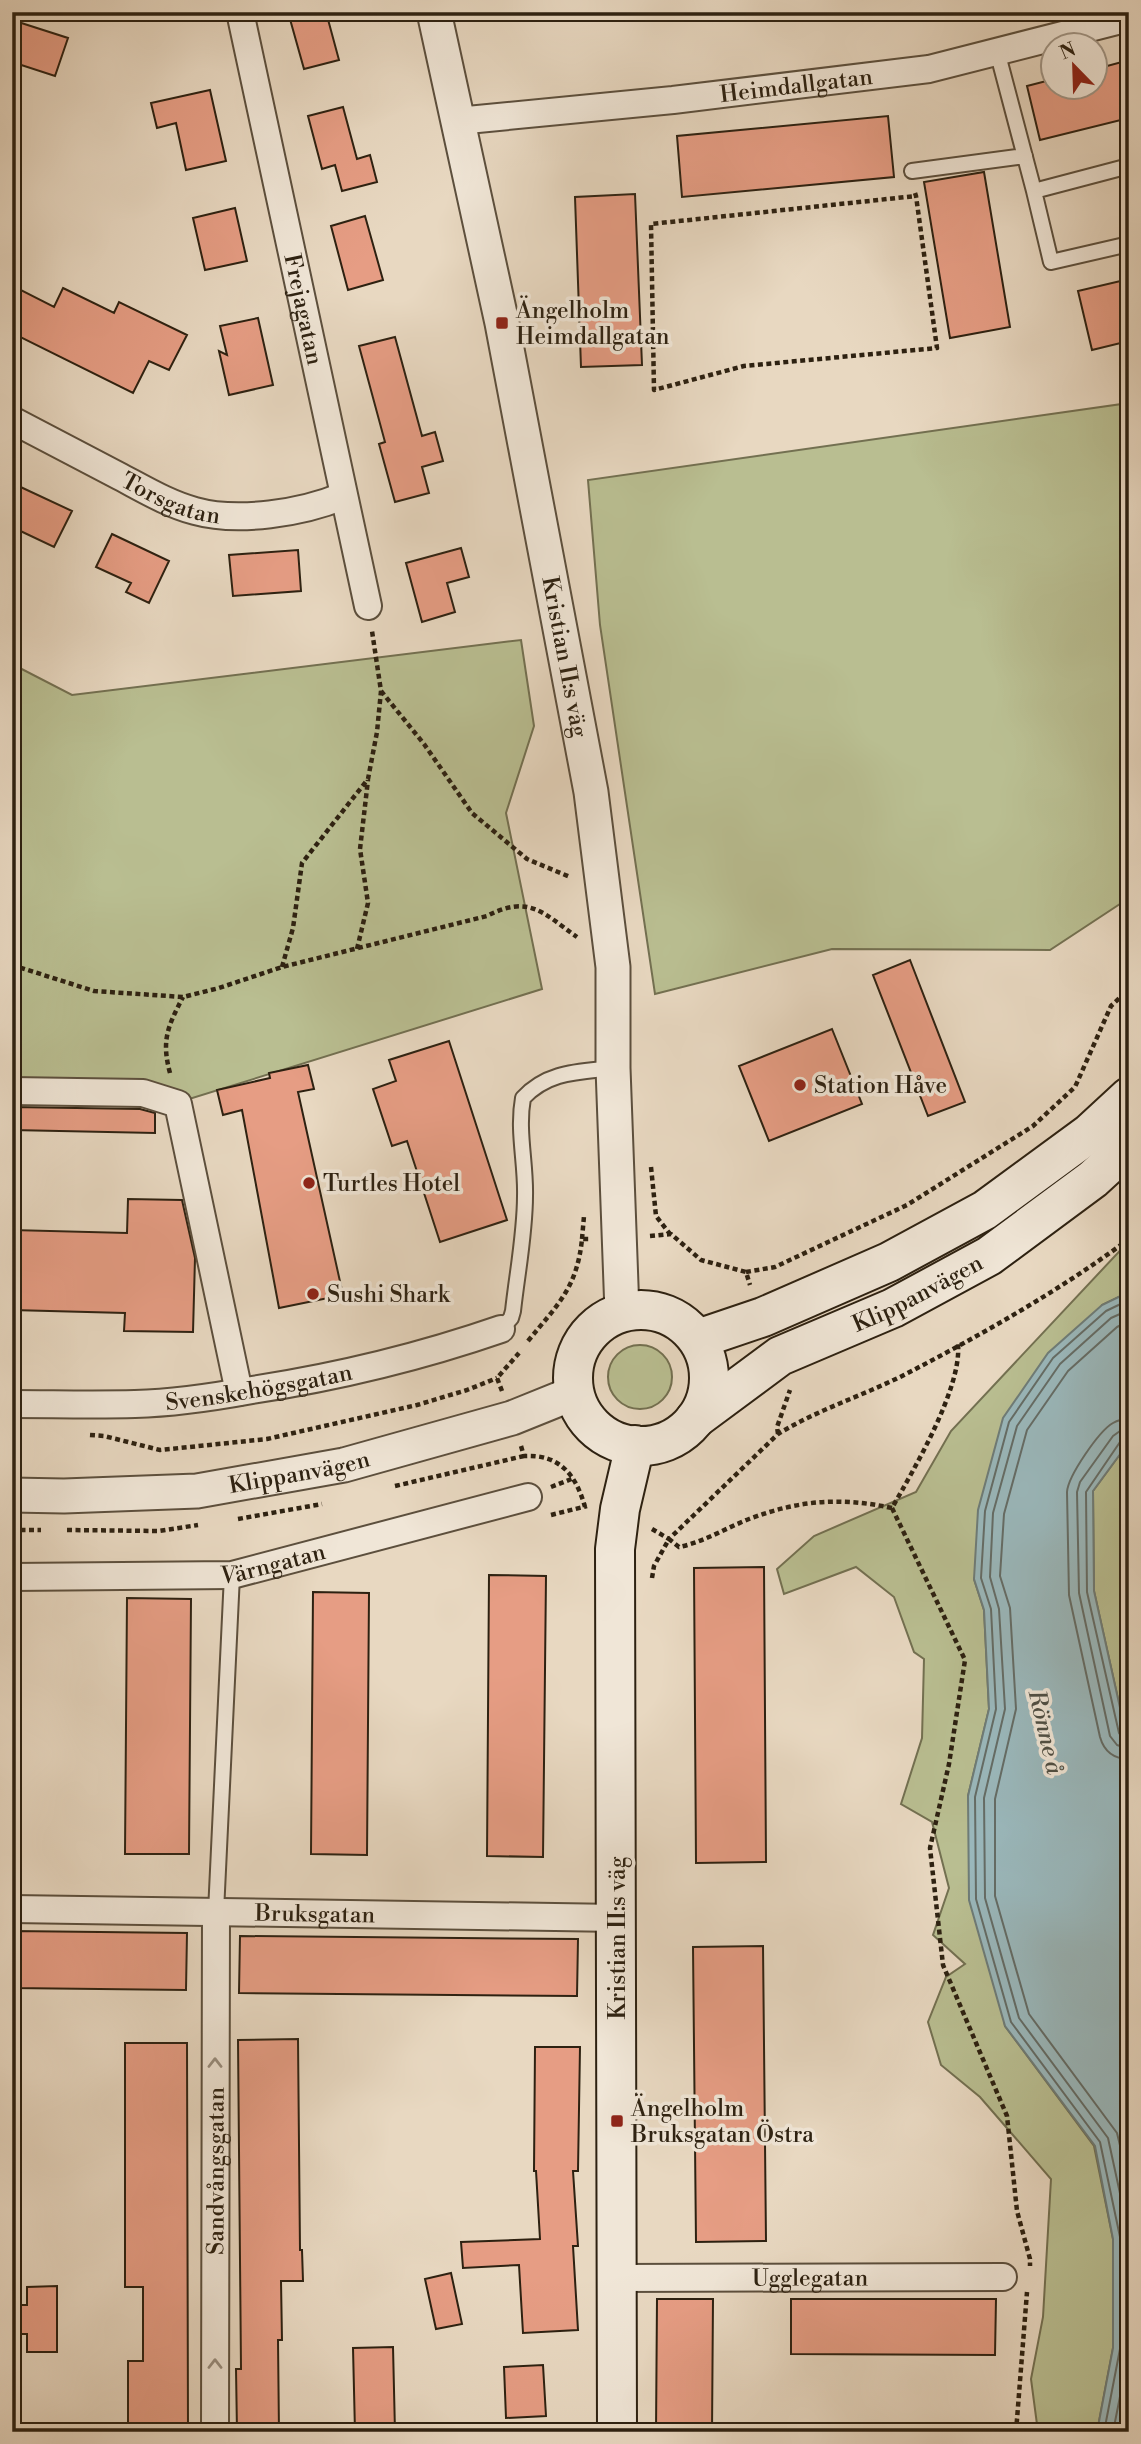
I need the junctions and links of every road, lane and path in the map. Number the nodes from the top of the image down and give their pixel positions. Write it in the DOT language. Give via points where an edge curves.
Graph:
graph roads {
  1 [pos="240,12"];
  2 [pos="434,12"];
  3 [pos="1129,18"];
  4 [pos="997,51"];
  5 [pos="457,121"];
  6 [pos="1025,156"];
  7 [pos="1129,166"];
  8 [pos="912,171"];
  9 [pos="1034,191"];
  10 [pos="916,196"];
  11 [pos="1129,244"];
  12 [pos="12,420"];
  13 [pos="343,496"];
  14 [pos="368,606"];
  15 [pos="381,691"];
  16 [pos="368,779"];
  17 [pos="577,880"];
  18 [pos="581,939"];
  19 [pos="357,949"];
  20 [pos="12,965"];
  21 [pos="282,968"];
  22 [pos="1129,989"];
  23 [pos="183,996"];
  24 [pos="613,1068"];
  25 [pos="12,1091"];
  26 [pos="1129,1097"];
  27 [pos="178,1104"];
  28 [pos="1129,1146"];
  29 [pos="1129,1239"];
  30 [pos="746,1272"];
  31 [pos="622,1312"];
  32 [pos="501,1329"];
  33 [pos="698,1339"];
  34 [pos="958,1344"];
  35 [pos="497,1378"];
  36 [pos="239,1392"];
  37 [pos="574,1393"];
  38 [pos="12,1404"];
  39 [pos="695,1419"];
  40 [pos="80,1435"];
  41 [pos="635,1446"];
  42 [pos="12,1495"];
  43 [pos="528,1497"];
  44 [pos="603,1508"];
  45 [pos="892,1508"];
  46 [pos="669,1539"];
  47 [pos="232,1574"];
  48 [pos="12,1577"];
  49 [pos="12,1909"];
  50 [pos="216,1912"];
  51 [pos="618,1918"];
  52 [pos="1015,2277"];
  53 [pos="618,2278"];
  54 [pos="1027,2290"];
  55 [pos="215,2432"];
  56 [pos="617,2432"];
  57 [pos="1016,2432"];
  1 -- 13 [label="street, Frejagatan"];
  2 -- 5 [label="street, Kristian II:s väg"];
  3 -- 4 [label="street, Heimdallgatan"];
  4 -- 5 [label="street, Heimdallgatan" via="929,69"];
  4 -- 6 [label="lane"];
  5 -- 24 [label="street, Kristian II:s väg" via="502,323 591,792 612,967"];
  6 -- 8 [label="lane"];
  6 -- 9 [label="lane"];
  7 -- 9 [label="lane"];
  8 -- 10 [label="path"];
  9 -- 11 [label="lane" via="1051,262"];
  10 -- 10 [label="path" via="937,348 744,366 654,390 651,224"];
  12 -- 13 [label="street, Torsgatan" via="195,511 253,516"];
  13 -- 14 [label="street, Frejagatan"];
  14 -- 15 [label="path"];
  15 -- 16 [label="path"];
  15 -- 17 [label="path" via="471,813 527,859"];
  16 -- 19 [label="path" via="360,849 368,903"];
  16 -- 21 [label="path" via="302,863"];
  18 -- 19 [label="path" via="533,906 502,908"];
  19 -- 21 [label="path"];
  20 -- 23 [label="path" via="94,990"];
  21 -- 23 [label="path"];
  22 -- 30 [label="path" via="1111,1006 1075,1087 1033,1126 907,1205 775,1267"];
  23 -- 27 [label="path" via="169,1026 164,1052"];
  24 -- 31 [label="street, Kristian II:s väg"];
  24 -- 32 [label="lane" via="554,1076 523,1098 520,1134 525,1202 513,1311"];
  25 -- 27 [label="street" via="143,1093"];
  26 -- 33 [label="main road, Klippanvägen" via="1090,1133 985,1210 889,1262 763,1317"];
  27 -- 36 [label="street"];
  28 -- 39 [label="main road, Klippanvägen" via="1093,1179 989,1256 893,1308 780,1356"];
  29 -- 34 [label="path" via="1028,1306"];
  31 -- 33 [label="main road" via="656,1311 679,1321"];
  31 -- 37 [label="main road" via="599,1324 582,1343 572,1376"];
  32 -- 36 [label="street, Svenskehögsgatan" via="374,1367"];
  33 -- 39 [label="main road, Klippanvägen" via="709,1371 709,1388"];
  34 -- 45 [label="path" via="959,1357 943,1411"];
  34 -- 46 [label="path" via="778,1434"];
  35 -- 40 [label="path" via="416,1405 267,1439 160,1450"];
  36 -- 38 [label="street, Svenskehögsgatan" via="137,1404"];
  37 -- 41 [label="main road" via="590,1423 618,1442"];
  37 -- 42 [label="street, Klippanvägen" via="512,1418 344,1465 197,1491"];
  39 -- 41 [label="main road, Klippanvägen" via="668,1440"];
  41 -- 44 [label="main road, Kristian II:s väg"];
  43 -- 47 [label="street, Värngatan"];
  44 -- 46 [label="path"];
  44 -- 51 [label="main road, Kristian II:s väg" via="615,1549"];
  45 -- 46 [label="path" via="821,1500 751,1518 695,1544 679,1547"];
  45 -- 52 [label="path" via="965,1660 930,1848 943,1965 1007,2116 1017,2211 1030,2259"];
  47 -- 48 [label="street, Värngatan"];
  47 -- 50 [label="lane"];
  49 -- 50 [label="street, Bruksgatan"];
  50 -- 51 [label="street, Bruksgatan"];
  55 -- 50 [label="street, Sandvångsgatan, one-way"];
  51 -- 53 [label="main road, Kristian II:s väg"];
  52 -- 53 [label="street, Ugglegatan"];
  53 -- 56 [label="main road, Kristian II:s väg"];
  54 -- 57 [label="path"];
}
